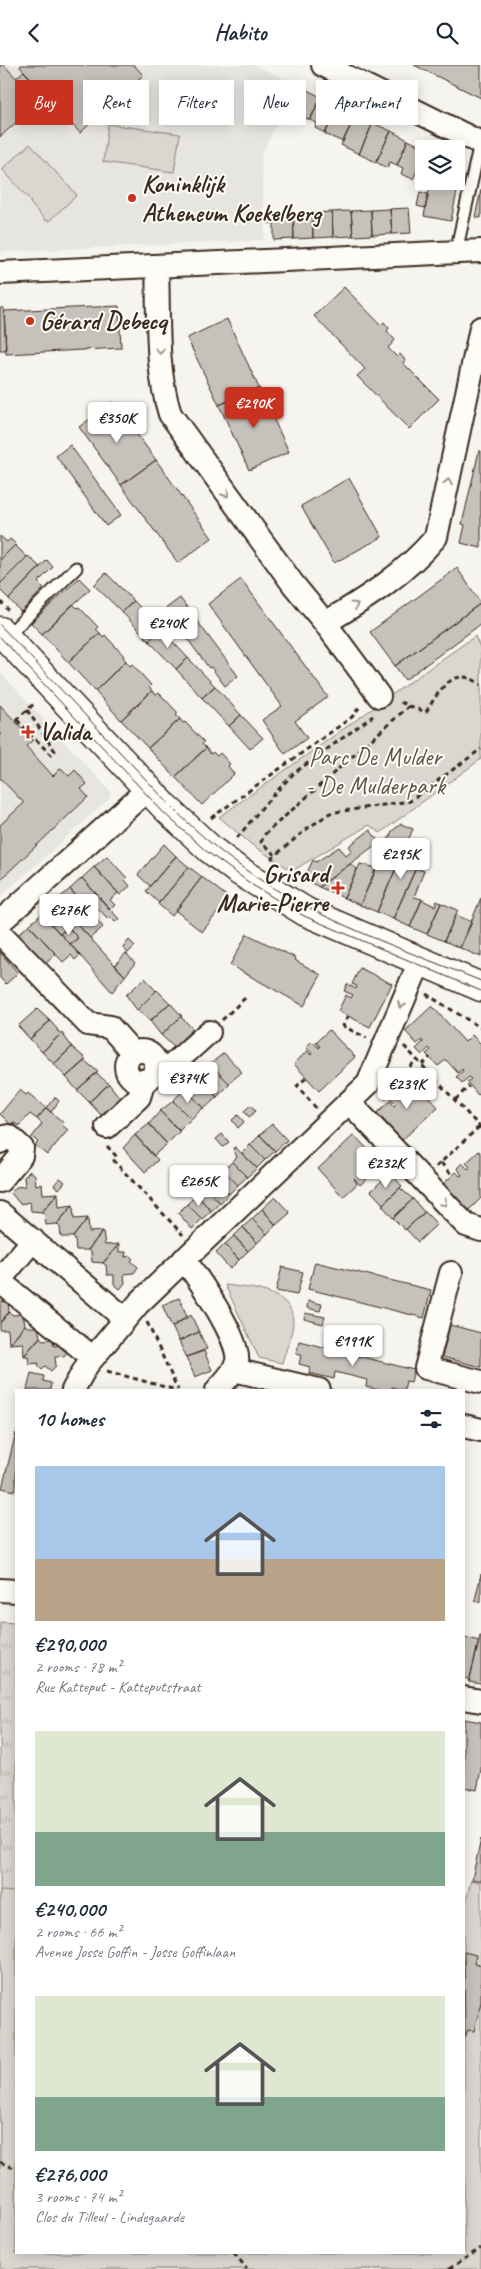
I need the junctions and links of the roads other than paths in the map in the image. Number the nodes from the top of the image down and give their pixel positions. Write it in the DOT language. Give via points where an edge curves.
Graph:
graph roads {
  1 [pos="323,65"];
  2 [pos="480,143"];
  3 [pos="481,251"];
  4 [pos="456,252"];
  5 [pos="157,267"];
  6 [pos="0,273"];
  7 [pos="481,329"];
  8 [pos="76,568"];
  9 [pos="325,623"];
  10 [pos="3,634"];
  11 [pos="384,703"];
  12 [pos="148,789"];
  13 [pos="0,922"];
  14 [pos="0,933"];
  15 [pos="415,973"];
  16 [pos="481,987"];
  17 [pos="209,1032"];
  18 [pos="150,1074"];
  19 [pos="349,1102"];
  20 [pos="107,1127"];
  21 [pos="0,1143"];
  22 [pos="0,1181"];
  23 [pos="0,1213"];
  24 [pos="481,1230"];
  25 [pos="32,1240"];
  26 [pos="190,1254"];
  27 [pos="446,1279"];
  28 [pos="136,1319"];
  29 [pos="98,1364"];
  30 [pos="234,1370"];
  31 [pos="481,1382"];
  32 [pos="73,1389"];
  33 [pos="218,1389"];
  34 [pos="315,1389"];
  35 [pos="465,1426"];
  36 [pos="481,1431"];
  37 [pos="0,1590"];
  38 [pos="15,1591"];
  39 [pos="465,1697"];
  40 [pos="481,1701"];
  1 -- 2 [label="street"];
  2 -- 4 [label="lane"];
  3 -- 4 [label="street"];
  4 -- 5 [label="street"];
  5 -- 6 [label="street"];
  5 -- 9 [label="street, one-way" via="161,374 170,414 292,584"];
  9 -- 7 [label="street, one-way" via="384,587 417,560 436,537"];
  8 -- 10 [label="lane"];
  9 -- 11 [label="street"];
  10 -- 12 [label="main road"];
  12 -- 13 [label="street"];
  12 -- 15 [label="main road" via="210,849 256,883"];
  14 -- 18 [label="street" via="88,1024 110,1027 133,1053 128,1058 126,1072 137,1081"];
  15 -- 16 [label="main road"];
  15 -- 19 [label="street, one-way" via="368,1084"];
  17 -- 18 [label="street" via="169,1068"];
  18 -- 20 [label="street" via="139,1097"];
  19 -- 24 [label="street, one-way" via="466,1225"];
  19 -- 26 [label="street"];
  21 -- 22 [label="street" via="4,1137 9,1137 22,1148 21,1156"];
  23 -- 25 [label="street"];
  25 -- 28 [label="street"];
  25 -- 29 [label="street" via="3,1276 2,1283"];
  26 -- 28 [label="street" via="139,1303"];
  26 -- 30 [label="street" via="235,1346 237,1360"];
  27 -- 31 [label="street" via="426,1368"];
  28 -- 29 [label="street"];
  29 -- 32 [label="street"];
  30 -- 33 [label="street"];
  30 -- 34 [label="street"];
  35 -- 36 [label="street"];
  37 -- 38 [label="street"];
  39 -- 40 [label="street"];
}
